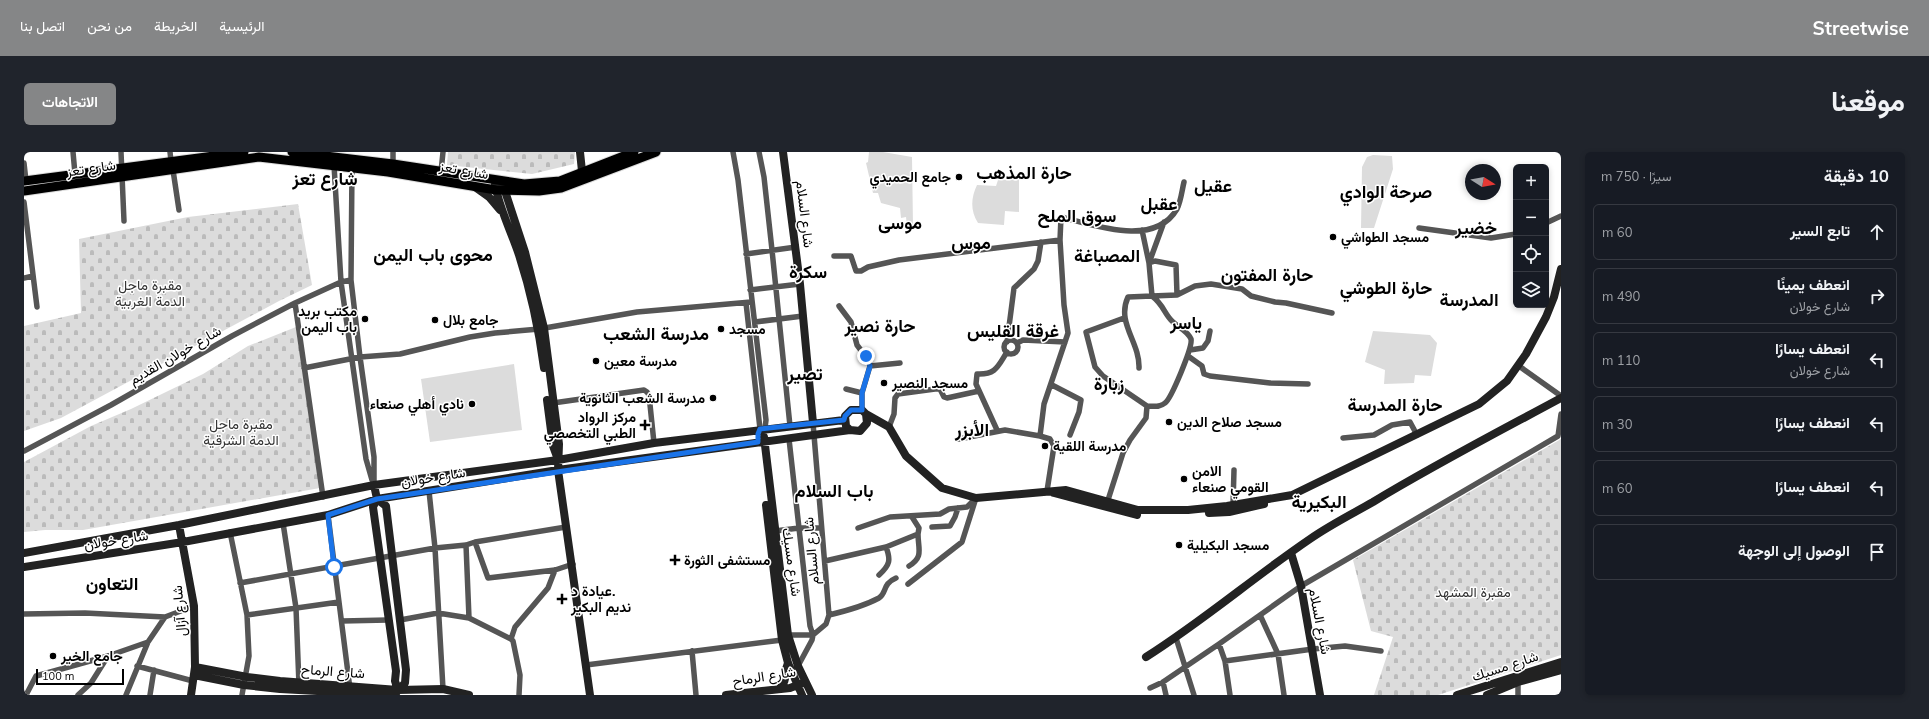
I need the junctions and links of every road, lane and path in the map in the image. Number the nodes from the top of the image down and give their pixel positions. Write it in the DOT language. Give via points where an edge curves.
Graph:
graph roads {
  1 [pos="73,152"];
  2 [pos="121,152"];
  3 [pos="244,152"];
  4 [pos="292,152"];
  5 [pos="393,152"];
  6 [pos="443,152"];
  7 [pos="580,152"];
  8 [pos="634,152"];
  9 [pos="656,152"];
  10 [pos="733,152"];
  11 [pos="759,152"];
  12 [pos="783,152"];
  13 [pos="324,154"];
  14 [pos="259,155"];
  15 [pos="171,161"];
  16 [pos="24,163"];
  17 [pos="393,164"];
  18 [pos="334,165"];
  19 [pos="122,168"];
  20 [pos="352,168"];
  21 [pos="582,171"];
  22 [pos="441,172"];
  23 [pos="75,174"];
  24 [pos="123,178"];
  25 [pos="25,181"];
  26 [pos="498,181"];
  27 [pos="1184,182"];
  28 [pos="474,186"];
  29 [pos="24,191"];
  30 [pos="501,191"];
  31 [pos="24,202"];
  32 [pos="179,210"];
  33 [pos="502,212"];
  34 [pos="1561,216"];
  35 [pos="124,221"];
  36 [pos="1164,222"];
  37 [pos="1549,222"];
  38 [pos="1419,228"];
  39 [pos="1142,230"];
  40 [pos="1513,234"];
  41 [pos="1060,240"];
  42 [pos="1041,242"];
  43 [pos="26,246"];
  44 [pos="796,247"];
  45 [pos="772,250"];
  46 [pos="522,253"];
  47 [pos="746,254"];
  48 [pos="834,256"];
  49 [pos="1149,263"];
  50 [pos="1561,269"];
  51 [pos="33,276"];
  52 [pos="24,278"];
  53 [pos="352,280"];
  54 [pos="341,282"];
  55 [pos="800,284"];
  56 [pos="776,286"];
  57 [pos="750,290"];
  58 [pos="1177,295"];
  59 [pos="1152,296"];
  60 [pos="749,302"];
  61 [pos="295,304"];
  62 [pos="838,306"];
  63 [pos="37,307"];
  64 [pos="1332,313"];
  65 [pos="802,316"];
  66 [pos="778,318"];
  67 [pos="1124,318"];
  68 [pos="754,322"];
  69 [pos="542,329"];
  70 [pos="1210,331"];
  71 [pos="1006,342"];
  72 [pos="1065,342"];
  73 [pos="1017,343"];
  74 [pos="1007,352"];
  75 [pos="1189,353"];
  76 [pos="360,357"];
  77 [pos="352,359"];
  78 [pos="900,363"];
  79 [pos="870,366"];
  80 [pos="1518,366"];
  81 [pos="304,368"];
  82 [pos="1139,368"];
  83 [pos="1308,384"];
  84 [pos="1052,385"];
  85 [pos="846,389"];
  86 [pos="979,391"];
  87 [pos="862,393"];
  88 [pos="1561,397"];
  89 [pos="553,403"];
  90 [pos="1147,406"];
  91 [pos="864,412"];
  92 [pos="1561,414"];
  93 [pos="844,420"];
  94 [pos="833,421"];
  95 [pos="813,423"];
  96 [pos="886,425"];
  97 [pos="790,426"];
  98 [pos="865,427"];
  99 [pos="763,429"];
  100 [pos="850,430"];
  101 [pos="997,430"];
  102 [pos="834,432"];
  103 [pos="814,435"];
  104 [pos="1070,435"];
  105 [pos="1417,435"];
  106 [pos="719,436"];
  107 [pos="1040,436"];
  108 [pos="1343,438"];
  109 [pos="789,439"];
  110 [pos="959,439"];
  111 [pos="761,441"];
  112 [pos="654,443"];
  113 [pos="721,447"];
  114 [pos="24,451"];
  115 [pos="558,460"];
  116 [pos="558,470"];
  117 [pos="1234,470"];
  118 [pos="374,485"];
  119 [pos="1047,490"];
  120 [pos="429,492"];
  121 [pos="323,497"];
  122 [pos="976,498"];
  123 [pos="1278,498"];
  124 [pos="377,499"];
  125 [pos="1108,500"];
  126 [pos="1233,505"];
  127 [pos="958,508"];
  128 [pos="328,515"];
  129 [pos="912,517"];
  130 [pos="283,523"];
  131 [pos="179,525"];
  132 [pos="566,527"];
  133 [pos="932,527"];
  134 [pos="799,528"];
  135 [pos="822,528"];
  136 [pos="858,528"];
  137 [pos="775,531"];
  138 [pos="230,532"];
  139 [pos="918,534"];
  140 [pos="183,542"];
  141 [pos="475,542"];
  142 [pos="466,545"];
  143 [pos="886,546"];
  144 [pos="434,548"];
  145 [pos="24,553"];
  146 [pos="1291,553"];
  147 [pos="391,555"];
  148 [pos="381,558"];
  149 [pos="825,561"];
  150 [pos="572,564"];
  151 [pos="909,566"];
  152 [pos="24,567"];
  153 [pos="334,567"];
  154 [pos="555,570"];
  155 [pos="291,574"];
  156 [pos="879,575"];
  157 [pos="896,578"];
  158 [pos="240,582"];
  159 [pos="908,584"];
  160 [pos="1300,586"];
  161 [pos="339,602"];
  162 [pos="194,606"];
  163 [pos="296,608"];
  164 [pos="438,613"];
  165 [pos="24,614"];
  166 [pos="247,615"];
  167 [pos="829,615"];
  168 [pos="1260,615"];
  169 [pos="165,616"];
  170 [pos="469,618"];
  171 [pos="388,620"];
  172 [pos="400,620"];
  173 [pos="342,621"];
  174 [pos="813,635"];
  175 [pos="785,638"];
  176 [pos="1176,638"];
  177 [pos="511,639"];
  178 [pos="148,642"];
  179 [pos="1219,644"];
  180 [pos="1313,649"];
  181 [pos="692,651"];
  182 [pos="1381,651"];
  183 [pos="1278,654"];
  184 [pos="108,656"];
  185 [pos="1146,657"];
  186 [pos="1225,661"];
  187 [pos="1561,662"];
  188 [pos="788,663"];
  189 [pos="586,665"];
  190 [pos="137,666"];
  191 [pos="798,666"];
  192 [pos="1184,667"];
  193 [pos="154,670"];
  194 [pos="1561,670"];
  195 [pos="194,674"];
  196 [pos="245,681"];
  197 [pos="1163,682"];
  198 [pos="1518,682"];
  199 [pos="299,685"];
  200 [pos="1150,688"];
  201 [pos="780,689"];
  202 [pos="803,691"];
  203 [pos="279,692"];
  204 [pos="355,692"];
  205 [pos="444,692"];
  206 [pos="314,693"];
  207 [pos="336,693"];
  208 [pos="395,693"];
  209 [pos="26,695"];
  210 [pos="78,695"];
  211 [pos="126,695"];
  212 [pos="150,695"];
  213 [pos="191,695"];
  214 [pos="242,695"];
  215 [pos="469,695"];
  216 [pos="519,695"];
  217 [pos="590,695"];
  218 [pos="696,695"];
  219 [pos="726,695"];
  220 [pos="1166,695"];
  221 [pos="1194,695"];
  222 [pos="1230,695"];
  223 [pos="1284,695"];
  224 [pos="1320,695"];
  225 [pos="1457,695"];
  226 [pos="1488,695"];
  227 [pos="1518,695"];
  1 -- 23 [label="street"];
  2 -- 19 [label="street"];
  3 -- 15 [label="main road, شارع تعز"];
  4 -- 13 [label="main road, شارع تعز"];
  5 -- 17 [label="street"];
  6 -- 22 [label="street"];
  7 -- 21 [label="street"];
  8 -- 21 [label="main road, شارع تعز"];
  9 -- 30 [label="main road, شارع تعز" via="561,188"];
  10 -- 47 [label="street"];
  11 -- 45 [label="street"];
  12 -- 44 [label="street, شارع السلام"];
  13 -- 17 [label="main road, شارع تعز"];
  14 -- 15 [label="main road, شارع تعز"];
  14 -- 18 [label="main road, شارع تعز"];
  15 -- 19 [label="main road, شارع تعز"];
  15 -- 24 [label="main road, شارع تعز"];
  15 -- 32 [label="street"];
  16 -- 25 [label="street"];
  17 -- 22 [label="main road, شارع تعز"];
  18 -- 20 [label="main road, شارع تعز"];
  18 -- 54 [label="street"];
  19 -- 23 [label="main road, شارع تعز"];
  19 -- 24 [label="street"];
  20 -- 28 [label="main road, شارع تعز"];
  20 -- 53 [label="street"];
  21 -- 26 [label="main road, شارع تعز" via="560,181 524,184"];
  22 -- 26 [label="main road, شارع تعز"];
  23 -- 25 [label="main road, شارع تعز"];
  24 -- 29 [label="main road, شارع تعز"];
  24 -- 35 [label="street"];
  26 -- 30 [label="street"];
  27 -- 36 [label="street" via="1177,209"];
  28 -- 30 [label="main road, شارع تعز"];
  28 -- 33 [label="street" via="489,197"];
  30 -- 33 [label="street"];
  30 -- 46 [label="street"];
  31 -- 43 [label="street"];
  33 -- 46 [label="street"];
  34 -- 37 [label="street"];
  36 -- 39 [label="street" via="1151,229"];
  36 -- 49 [label="street"];
  38 -- 40 [label="street" via="1491,238"];
  39 -- 41 [label="street" via="1108,229 1061,217"];
  39 -- 49 [label="street"];
  41 -- 42 [label="street"];
  41 -- 72 [label="street" via="1068,333"];
  42 -- 48 [label="street" via="898,260 861,271 856,271 851,256"];
  42 -- 71 [label="street" via="1034,269 1014,288"];
  43 -- 51 [label="street"];
  44 -- 45 [label="street"];
  44 -- 55 [label="street, شارع السلام"];
  45 -- 47 [label="street"];
  45 -- 56 [label="street"];
  46 -- 69 [label="street"];
  47 -- 57 [label="street"];
  49 -- 58 [label="street" via="1155,261 1176,265"];
  49 -- 59 [label="street"];
  50 -- 80 [label="street" via="1546,317"];
  51 -- 52 [label="street"];
  51 -- 63 [label="street"];
  53 -- 54 [label="street, شارع خولان القديم"];
  53 -- 76 [label="street"];
  54 -- 61 [label="street, شارع خولان القديم"];
  54 -- 77 [label="street"];
  55 -- 56 [label="street"];
  55 -- 65 [label="street, شارع السلام"];
  56 -- 57 [label="street"];
  56 -- 66 [label="street"];
  57 -- 60 [label="street"];
  58 -- 59 [label="street"];
  58 -- 64 [label="street" via="1195,286 1211,284 1242,289 1251,296 1275,302"];
  59 -- 67 [label="street" via="1128,297"];
  59 -- 75 [label="street" via="1161,303 1171,321 1191,339"];
  60 -- 68 [label="street"];
  60 -- 69 [label="street" via="637,312"];
  60 -- 99 [label="street"];
  61 -- 81 [label="street"];
  61 -- 114 [label="street, شارع خولان القديم"];
  62 -- 79 [label="street" via="851,322 857,346 866,356"];
  65 -- 66 [label="street"];
  65 -- 95 [label="street, شارع السلام"];
  66 -- 68 [label="street"];
  66 -- 97 [label="street"];
  67 -- 82 [label="street" via="1135,346"];
  67 -- 90 [label="street" via="1086,332 1095,367 1103,376"];
  68 -- 99 [label="street" via="766,420"];
  69 -- 76 [label="street" via="470,337 400,354"];
  69 -- 89 [label="street"];
  69 -- 115 [label="street" via="553,446"];
  70 -- 75 [label="street" via="1203,348"];
  71 -- 73 [label="street" via="1013,340"];
  71 -- 74 [label="street"];
  72 -- 73 [label="street" via="1023,340"];
  72 -- 84 [label="street"];
  73 -- 74 [label="street" via="1016,352"];
  74 -- 86 [label="street" via="993,372 977,374 976,384"];
  75 -- 83 [label="street" via="1202,366 1204,374 1210,376 1270,384"];
  75 -- 90 [label="street" via="1166,402 1157,407"];
  76 -- 77 [label="street"];
  76 -- 118 [label="street" via="374,457"];
  77 -- 81 [label="street"];
  77 -- 118 [label="street" via="366,459"];
  78 -- 79 [label="street"];
  79 -- 87 [label="street"];
  80 -- 88 [label="street"];
  80 -- 105 [label="street" via="1507,381 1479,404"];
  81 -- 121 [label="street"];
  84 -- 104 [label="street" via="1081,400"];
  84 -- 107 [label="street" via="1044,404"];
  85 -- 87 [label="street"];
  86 -- 96 [label="street" via="947,398 940,389 898,394 895,398 894,414"];
  86 -- 101 [label="street"];
  87 -- 91 [label="street"];
  88 -- 146 [label="street" via="1432,467 1310,539"];
  89 -- 112 [label="street" via="644,390 649,396"];
  89 -- 115 [label="street" via="559,444"];
  90 -- 125 [label="street" via="1146,418 1123,453"];
  91 -- 93 [label="street" via="851,410"];
  91 -- 96 [label="street"];
  91 -- 98 [label="street" via="867,423"];
  92 -- 160 [label="street" via="1558,436"];
  93 -- 94 [label="street, شارع خولان"];
  93 -- 100 [label="street"];
  94 -- 95 [label="street, شارع خولان"];
  94 -- 102 [label="street" via="838,426"];
  95 -- 97 [label="street, شارع خولان"];
  95 -- 103 [label="street, شارع السلام"];
  96 -- 98 [label="street"];
  96 -- 122 [label="street" via="906,456 942,488"];
  97 -- 99 [label="street, شارع خولان"];
  98 -- 100 [label="street" via="856,432"];
  99 -- 106 [label="street, شارع خولان"];
  99 -- 111 [label="street, شارع مسيك"];
  100 -- 102 [label="street, شارع خولان"];
  101 -- 107 [label="street"];
  101 -- 110 [label="street"];
  102 -- 103 [label="street, شارع خولان"];
  103 -- 109 [label="street, شارع خولان"];
  103 -- 135 [label="street, شارع السلام"];
  105 -- 108 [label="street" via="1410,422 1392,425 1374,435"];
  105 -- 123 [label="street" via="1292,495"];
  106 -- 112 [label="street, شارع خولان"];
  106 -- 113 [label="street"];
  107 -- 119 [label="street" via="1050,439 1054,446"];
  109 -- 111 [label="street, شارع خولان"];
  109 -- 134 [label="street"];
  111 -- 113 [label="street, شارع خولان"];
  111 -- 137 [label="street, شارع مسيك"];
  111 -- 175 [label="street, شارع مسيك"];
  112 -- 115 [label="street, شارع خولان"];
  113 -- 116 [label="street, شارع خولان"];
  115 -- 116 [label="street"];
  115 -- 118 [label="street, شارع خولان"];
  116 -- 120 [label="street, شارع خولان"];
  116 -- 132 [label="street"];
  117 -- 126 [label="street"];
  118 -- 121 [label="street, شارع خولان"];
  118 -- 124 [label="street"];
  119 -- 122 [label="street"];
  119 -- 123 [label="street" via="1138,515 1229,512 1260,506"];
  119 -- 125 [label="street" via="1066,490"];
  120 -- 124 [label="street, شارع خولان"];
  120 -- 144 [label="street"];
  121 -- 131 [label="street, شارع خولان"];
  122 -- 127 [label="street" via="967,507"];
  122 -- 159 [label="street" via="962,542"];
  123 -- 126 [label="street"];
  124 -- 128 [label="street, شارع خولان"];
  124 -- 147 [label="street" via="386,506"];
  124 -- 148 [label="street" via="374,507"];
  125 -- 126 [label="street" via="1138,510 1188,510"];
  127 -- 129 [label="street" via="940,514"];
  127 -- 133 [label="street" via="950,526"];
  128 -- 130 [label="street, شارع خولان"];
  128 -- 153 [label="street"];
  129 -- 136 [label="street" via="890,517"];
  129 -- 139 [label="street" via="919,528"];
  130 -- 138 [label="street, شارع خولان"];
  130 -- 155 [label="street"];
  131 -- 140 [label="street, شارع آزال"];
  131 -- 145 [label="street, شارع خولان"];
  132 -- 141 [label="street"];
  132 -- 150 [label="street"];
  134 -- 135 [label="street"];
  134 -- 137 [label="street"];
  134 -- 174 [label="street"];
  135 -- 149 [label="street, شارع السلام"];
  137 -- 175 [label="street, شارع مسيك"];
  138 -- 140 [label="street, شارع خولان"];
  138 -- 158 [label="street"];
  139 -- 143 [label="street"];
  139 -- 151 [label="street" via="920,555 916,562"];
  140 -- 152 [label="street, شارع خولان"];
  140 -- 162 [label="street, شارع آزال"];
  141 -- 142 [label="street"];
  141 -- 154 [label="street" via="488,578"];
  142 -- 144 [label="street"];
  142 -- 170 [label="street"];
  143 -- 149 [label="street"];
  143 -- 156 [label="street" via="890,561 888,567"];
  144 -- 147 [label="street"];
  144 -- 164 [label="street"];
  146 -- 160 [label="street, شارع السلام"];
  146 -- 176 [label="street"];
  147 -- 148 [label="street"];
  147 -- 172 [label="street"];
  148 -- 153 [label="street"];
  148 -- 171 [label="street"];
  149 -- 167 [label="street, شارع السلام"];
  150 -- 154 [label="street"];
  150 -- 189 [label="street"];
  153 -- 155 [label="street"];
  153 -- 161 [label="street"];
  154 -- 177 [label="street" via="548,588 515,627"];
  155 -- 158 [label="street"];
  155 -- 163 [label="street"];
  157 -- 167 [label="street" via="888,581 879,598 853,609"];
  158 -- 166 [label="street"];
  160 -- 168 [label="street"];
  160 -- 180 [label="street, شارع السلام"];
  161 -- 163 [label="street"];
  161 -- 173 [label="street"];
  162 -- 169 [label="street"];
  162 -- 195 [label="street, شارع آزال"];
  163 -- 166 [label="street"];
  163 -- 199 [label="street"];
  164 -- 170 [label="street"];
  164 -- 172 [label="street"];
  164 -- 205 [label="street"];
  165 -- 169 [label="street"];
  166 -- 196 [label="street" via="250,656"];
  167 -- 174 [label="street" via="826,624"];
  168 -- 179 [label="street"];
  168 -- 183 [label="street"];
  169 -- 178 [label="street"];
  170 -- 177 [label="street"];
  171 -- 173 [label="street"];
  171 -- 208 [label="street" via="396,671"];
  172 -- 208 [label="street" via="406,670 405,684"];
  173 -- 204 [label="street"];
  174 -- 175 [label="street"];
  174 -- 191 [label="street"];
  175 -- 181 [label="street"];
  175 -- 188 [label="street, شارع مسيك"];
  175 -- 191 [label="street, شارع مسيك"];
  176 -- 185 [label="street"];
  176 -- 192 [label="street"];
  177 -- 216 [label="street" via="520,675"];
  178 -- 184 [label="street"];
  178 -- 190 [label="street"];
  179 -- 186 [label="street"];
  179 -- 192 [label="street"];
  180 -- 182 [label="street" via="1345,646"];
  180 -- 183 [label="street"];
  180 -- 224 [label="street, شارع السلام"];
  181 -- 189 [label="street"];
  181 -- 218 [label="street"];
  183 -- 186 [label="street"];
  183 -- 223 [label="street"];
  184 -- 209 [label="street" via="36,676"];
  184 -- 210 [label="street" via="91,683"];
  186 -- 222 [label="street"];
  187 -- 225 [label="street, شارع مسيك"];
  188 -- 201 [label="street" via="786,680"];
  188 -- 202 [label="street, شارع مسيك"];
  189 -- 217 [label="street"];
  190 -- 193 [label="street"];
  190 -- 211 [label="street"];
  191 -- 202 [label="street, شارع مسيك"];
  192 -- 197 [label="street"];
  192 -- 221 [label="street"];
  193 -- 195 [label="street"];
  193 -- 212 [label="street"];
  194 -- 198 [label="street, شارع مسيك"];
  195 -- 196 [label="street, شارع الرماح"];
  195 -- 213 [label="street, شارع آزال"];
  196 -- 199 [label="street, شارع الرماح" via="280,681"];
  196 -- 203 [label="street, شارع الرماح"];
  196 -- 214 [label="street"];
  197 -- 200 [label="street"];
  197 -- 220 [label="street"];
  198 -- 226 [label="street, شارع مسيك"];
  198 -- 227 [label="street"];
  199 -- 203 [label="street, شارع الرماح"];
  199 -- 204 [label="street, شارع الرماح"];
  199 -- 206 [label="street, شارع الرماح"];
  201 -- 202 [label="street, شارع الرماح"];
  201 -- 219 [label="street, شارع الرماح"];
  204 -- 207 [label="street, شارع الرماح"];
  204 -- 208 [label="street, شارع الرماح"];
  204 -- 208 [label="street, شارع الرماح"];
  205 -- 208 [label="street, شارع الرماح"];
  205 -- 215 [label="street, شارع الرماح"];
  206 -- 207 [label="street, شارع الرماح"];
}
